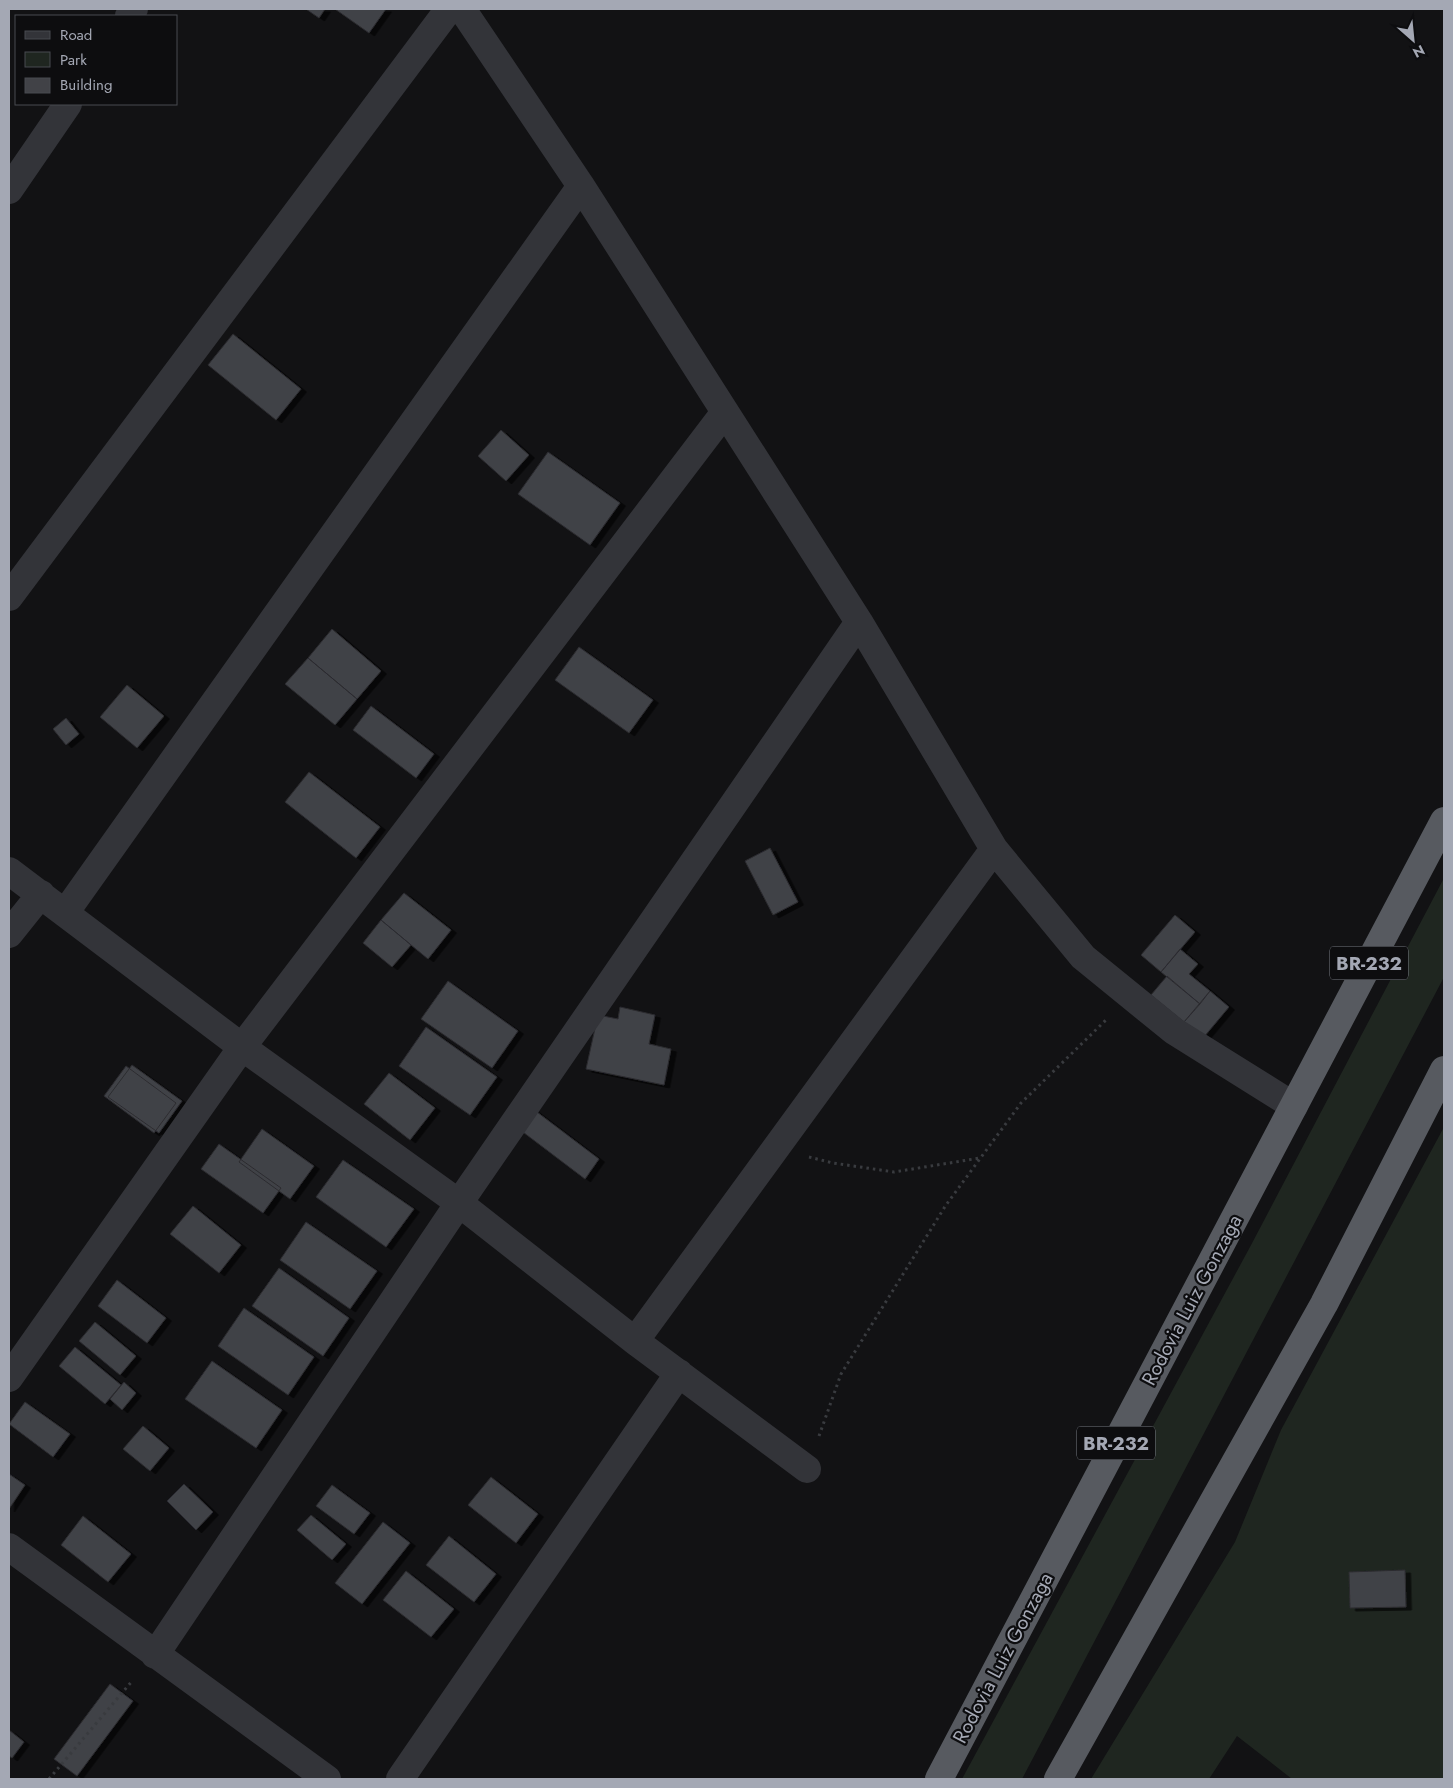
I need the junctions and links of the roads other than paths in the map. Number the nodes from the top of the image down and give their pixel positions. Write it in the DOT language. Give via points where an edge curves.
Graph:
graph roads {
  1 [pos="449,9"];
  2 [pos="462,9"];
  3 [pos="67,105"];
  4 [pos="582,186"];
  5 [pos="9,190"];
  6 [pos="725,412"];
  7 [pos="9,597"];
  8 [pos="859,622"];
  9 [pos="1444,821"];
  10 [pos="994,849"];
  11 [pos="9,871"];
  12 [pos="41,894"];
  13 [pos="65,913"];
  14 [pos="9,934"];
  15 [pos="242,1047"];
  16 [pos="1444,1070"];
  17 [pos="1294,1106"];
  18 [pos="459,1203"];
  19 [pos="635,1340"];
  20 [pos="679,1373"];
  21 [pos="9,1378"];
  22 [pos="808,1470"];
  23 [pos="9,1546"];
  24 [pos="155,1654"];
  25 [pos="327,1779"];
  26 [pos="400,1779"];
  27 [pos="939,1779"];
  28 [pos="1058,1779"];
  1 -- 7 [label="street"];
  2 -- 4 [label="street"];
  3 -- 5 [label="street"];
  4 -- 6 [label="street"];
  4 -- 13 [label="street"];
  6 -- 8 [label="street"];
  6 -- 15 [label="street"];
  8 -- 10 [label="street"];
  8 -- 18 [label="street"];
  9 -- 17 [label="highway, Rodovia Luiz Gonzaga / BR-232"];
  10 -- 17 [label="street" via="1083,957 1174,1031"];
  10 -- 19 [label="street"];
  11 -- 12 [label="street"];
  12 -- 13 [label="street"];
  12 -- 14 [label="street"];
  13 -- 15 [label="street"];
  15 -- 18 [label="street"];
  15 -- 21 [label="street"];
  16 -- 28 [label="highway" via="1324,1304"];
  17 -- 27 [label="highway, Rodovia Luiz Gonzaga / BR-232"];
  18 -- 19 [label="street"];
  18 -- 24 [label="street"];
  19 -- 20 [label="street"];
  20 -- 22 [label="street"];
  20 -- 26 [label="street"];
  23 -- 24 [label="street"];
  24 -- 25 [label="street"];
}
